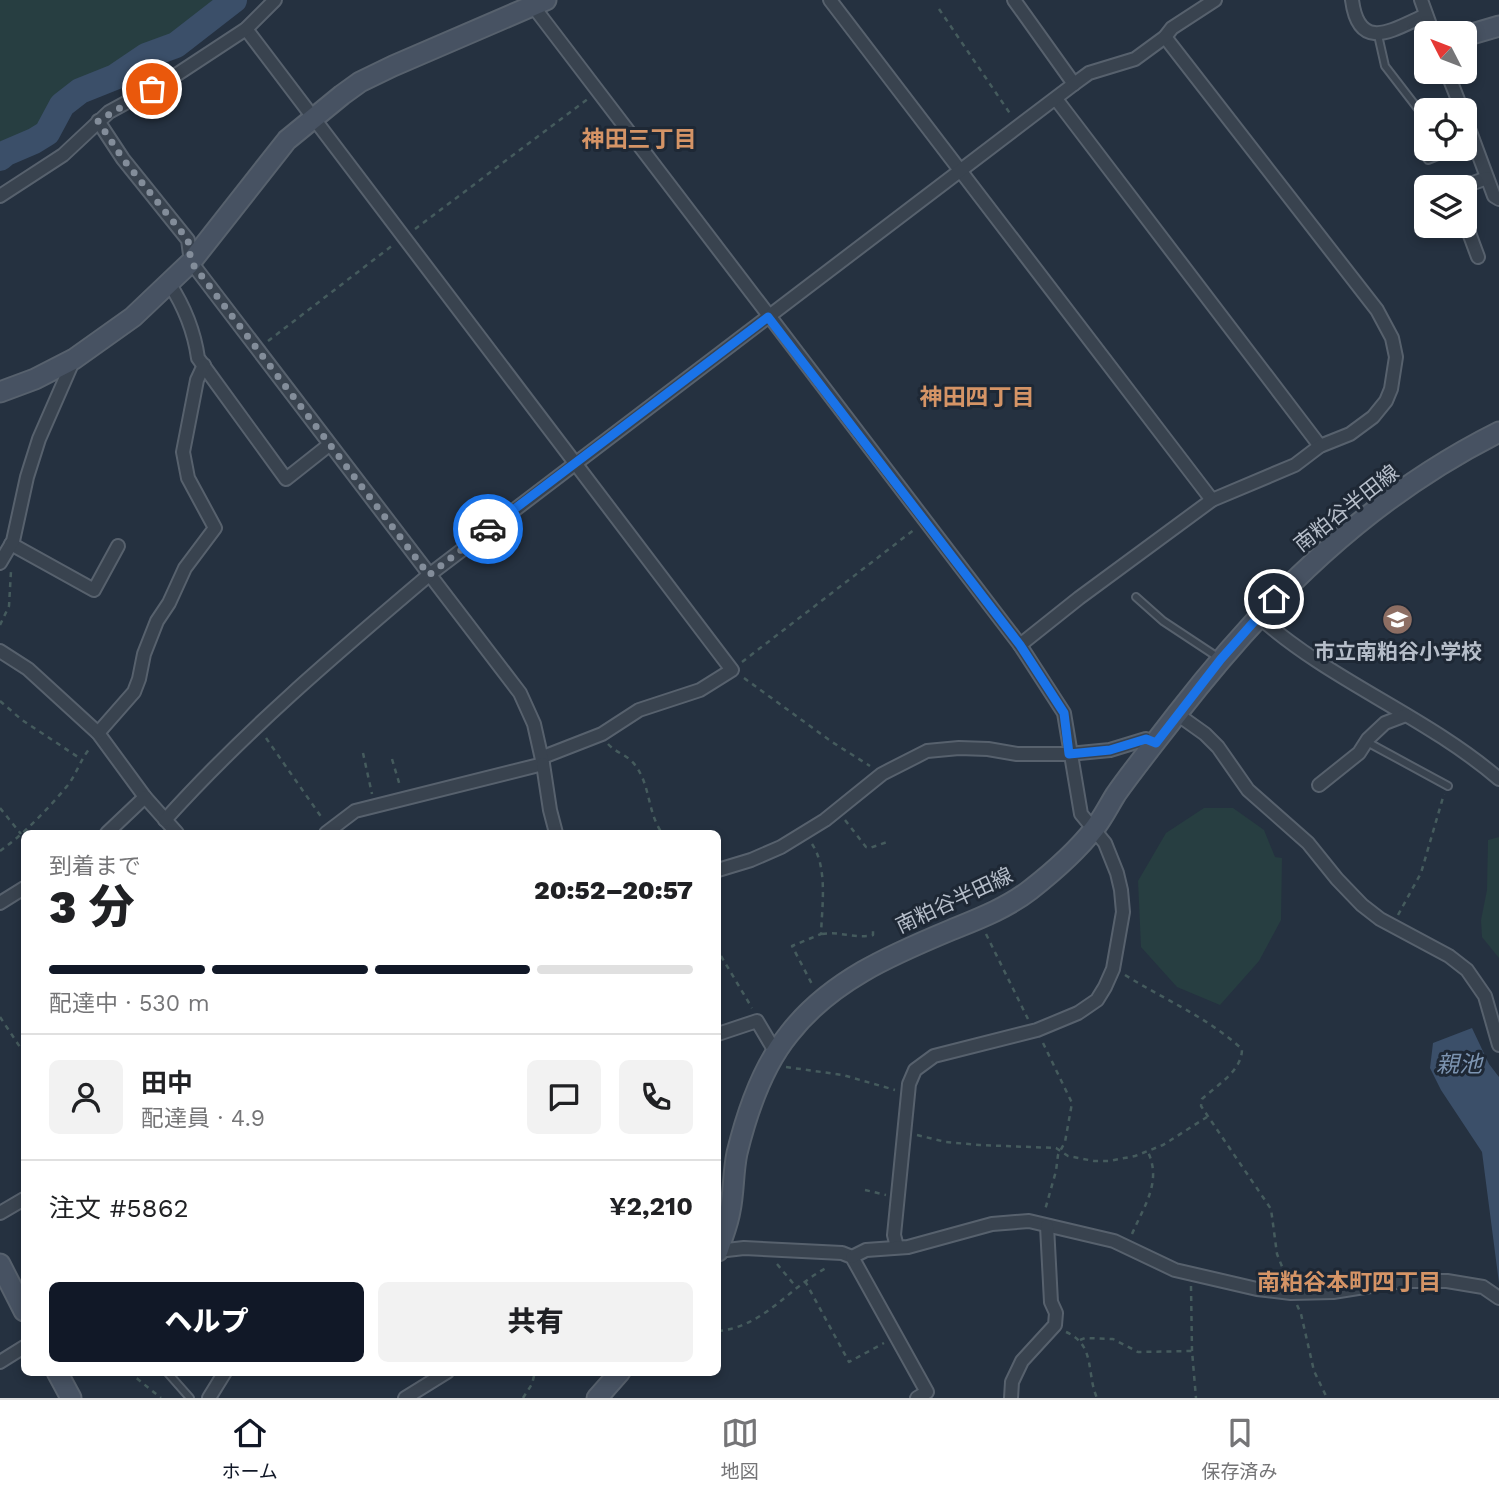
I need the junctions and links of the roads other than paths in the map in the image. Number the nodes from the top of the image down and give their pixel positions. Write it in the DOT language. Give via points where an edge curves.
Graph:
graph roads {
  1 [pos="275,0"];
  2 [pos="830,0"];
  3 [pos="1014,0"];
  4 [pos="1215,0"];
  5 [pos="1352,0"];
  6 [pos="1421,0"];
  7 [pos="539,3"];
  8 [pos="1426,15"];
  9 [pos="1428,21"];
  10 [pos="1499,26"];
  11 [pos="246,29"];
  12 [pos="1477,32"];
  13 [pos="1378,35"];
  14 [pos="1166,37"];
  15 [pos="1074,84"];
  16 [pos="1056,99"];
  17 [pos="1414,102"];
  18 [pos="313,117"];
  19 [pos="98,121"];
  20 [pos="1477,159"];
  21 [pos="962,171"];
  22 [pos="1487,178"];
  23 [pos="1477,182"];
  24 [pos="0,196"];
  25 [pos="1499,199"];
  26 [pos="1471,238"];
  27 [pos="1478,257"];
  28 [pos="191,262"];
  29 [pos="169,283"];
  30 [pos="768,317"];
  31 [pos="74,359"];
  32 [pos="204,365"];
  33 [pos="0,392"];
  34 [pos="1499,432"];
  35 [pos="329,445"];
  36 [pos="1320,446"];
  37 [pos="575,462"];
  38 [pos="1212,500"];
  39 [pos="11,544"];
  40 [pos="118,546"];
  41 [pos="1,561"];
  42 [pos="429,575"];
  43 [pos="1136,597"];
  44 [pos="1258,616"];
  45 [pos="1020,645"];
  46 [pos="0,651"];
  47 [pos="1221,659"];
  48 [pos="1177,714"];
  49 [pos="1406,715"];
  50 [pos="101,736"];
  51 [pos="1367,741"];
  52 [pos="1156,743"];
  53 [pos="1069,754"];
  54 [pos="543,761"];
  55 [pos="1499,779"];
  56 [pos="1319,785"];
  57 [pos="1448,786"];
  58 [pos="145,797"];
  59 [pos="165,820"];
  60 [pos="335,829"];
  61 [pos="1094,829"];
  62 [pos="110,830"];
  63 [pos="174,830"];
  64 [pos="555,830"];
  65 [pos="721,869"];
  66 [pos="21,890"];
  67 [pos="0,903"];
  68 [pos="721,1033"];
  69 [pos="1499,1045"];
  70 [pos="774,1058"];
  71 [pos="21,1201"];
  72 [pos="0,1213"];
  73 [pos="1044,1225"];
  74 [pos="721,1241"];
  75 [pos="897,1247"];
  76 [pos="721,1251"];
  77 [pos="850,1257"];
  78 [pos="0,1264"];
  79 [pos="1499,1298"];
  80 [pos="21,1305"];
  81 [pos="21,1350"];
  82 [pos="0,1363"];
  83 [pos="59,1376"];
  84 [pos="171,1376"];
  85 [pos="223,1376"];
  86 [pos="441,1376"];
  87 [pos="616,1376"];
  88 [pos="71,1398"];
  89 [pos="190,1398"];
  90 [pos="209,1398"];
  91 [pos="405,1398"];
  92 [pos="597,1398"];
  93 [pos="917,1398"];
  94 [pos="1010,1398"];
  1 -- 11 [label="street"];
  2 -- 21 [label="street"];
  3 -- 15 [label="street"];
  4 -- 14 [label="street" via="1172,28"];
  5 -- 13 [label="street" via="1357,22"];
  6 -- 8 [label="street"];
  7 -- 18 [label="main road" via="374,75"];
  7 -- 30 [label="street" via="598,91"];
  8 -- 9 [label="street"];
  8 -- 13 [label="street"];
  10 -- 12 [label="main road"];
  11 -- 18 [label="street"];
  11 -- 19 [label="street"];
  13 -- 17 [label="lane" via="1385,65"];
  14 -- 15 [label="street" via="1135,59 1089,73"];
  14 -- 36 [label="street" via="1350,273 1392,338 1395,369 1386,401 1350,434"];
  15 -- 16 [label="street"];
  16 -- 21 [label="street"];
  16 -- 36 [label="street"];
  18 -- 28 [label="main road" via="288,140"];
  18 -- 37 [label="street"];
  19 -- 24 [label="street" via="63,155"];
  19 -- 28 [label="street" via="188,240"];
  20 -- 22 [label="street"];
  21 -- 30 [label="street"];
  21 -- 38 [label="street"];
  22 -- 23 [label="street"];
  22 -- 25 [label="street"];
  26 -- 27 [label="street"];
  28 -- 29 [label="main road"];
  28 -- 35 [label="street"];
  29 -- 31 [label="main road" via="133,317"];
  29 -- 32 [label="street" via="181,301"];
  30 -- 37 [label="street"];
  30 -- 45 [label="street"];
  31 -- 33 [label="main road"];
  31 -- 39 [label="street" via="39,439"];
  32 -- 35 [label="street" via="286,479"];
  32 -- 50 [label="street" via="183,452 188,478 215,528 156,621 134,692"];
  34 -- 44 [label="main road, 南粕谷半田線" via="1430,472 1371,514 1310,564"];
  35 -- 42 [label="street"];
  36 -- 38 [label="street" via="1295,465"];
  37 -- 42 [label="street"];
  37 -- 54 [label="street" via="732,670 700,690 639,710"];
  38 -- 45 [label="street"];
  39 -- 40 [label="street" via="94,590"];
  39 -- 41 [label="street"];
  42 -- 54 [label="street" via="520,693"];
  42 -- 59 [label="street" via="257,725"];
  43 -- 47 [label="lane"];
  44 -- 47 [label="main road, 南粕谷半田線"];
  44 -- 49 [label="street" via="1280,636"];
  45 -- 53 [label="street" via="1064,713"];
  46 -- 50 [label="street" via="27,669"];
  47 -- 48 [label="main road, 南粕谷半田線"];
  48 -- 52 [label="main road, 南粕谷半田線"];
  48 -- 69 [label="street" via="1218,747 1248,789 1308,843 1362,905 1467,970 1485,996"];
  49 -- 51 [label="street" via="1385,723"];
  49 -- 55 [label="street"];
  50 -- 58 [label="street"];
  51 -- 56 [label="street"];
  51 -- 57 [label="lane"];
  52 -- 53 [label="street" via="1146,739 1110,750"];
  52 -- 61 [label="main road, 南粕谷半田線"];
  53 -- 61 [label="street" via="1081,814"];
  53 -- 65 [label="street" via="927,751 882,774 805,833 761,856"];
  54 -- 60 [label="street" via="355,811"];
  54 -- 64 [label="street"];
  58 -- 59 [label="street"];
  58 -- 62 [label="street"];
  59 -- 63 [label="street"];
  61 -- 70 [label="main road, 南粕谷半田線" via="1026,893 867,968 804,1016"];
  61 -- 75 [label="street" via="1105,843 1121,890 1123,912 1113,969 1097,1000 1078,1013 1035,1031 934,1056 915,1070 909,1084 897,1198"];
  66 -- 67 [label="street"];
  68 -- 70 [label="street" via="757,1021"];
  70 -- 74 [label="main road, 南粕谷半田線" via="753,1100 737,1154 730,1212"];
  71 -- 72 [label="street"];
  73 -- 75 [label="street" via="1029,1221 992,1224"];
  73 -- 79 [label="street" via="1114,1241 1174,1270 1257,1289 1333,1292 1447,1281 1483,1287"];
  73 -- 94 [label="street" via="1055,1325 1022,1361"];
  75 -- 77 [label="street" via="866,1250"];
  76 -- 77 [label="street" via="744,1248"];
  77 -- 93 [label="street" via="927,1392"];
  78 -- 80 [label="main road"];
  81 -- 82 [label="street"];
  83 -- 88 [label="main road"];
  84 -- 89 [label="lane"];
  85 -- 90 [label="street"];
  86 -- 91 [label="street"];
  87 -- 92 [label="main road"];
}
